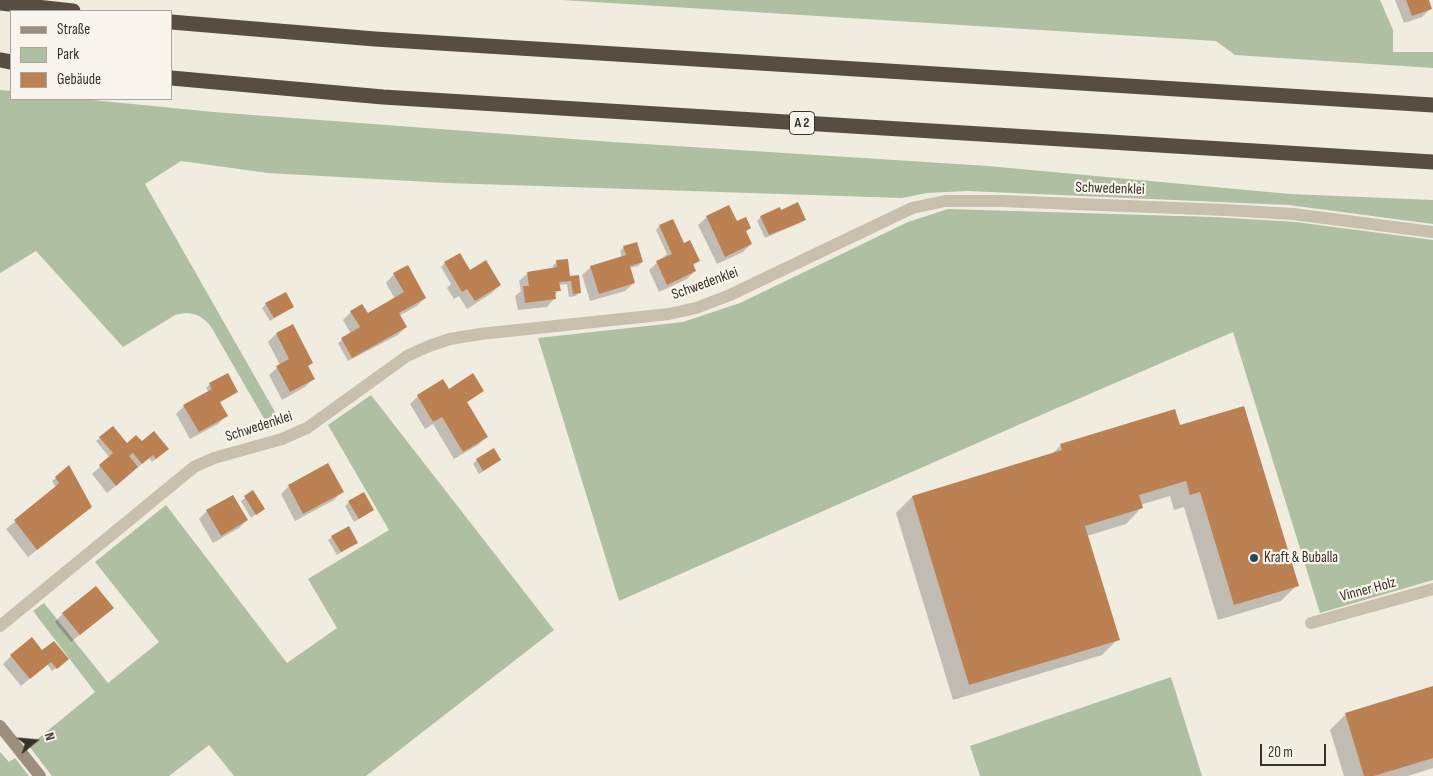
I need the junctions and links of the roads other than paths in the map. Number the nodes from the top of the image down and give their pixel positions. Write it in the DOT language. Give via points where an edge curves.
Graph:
graph roads {
  1 [pos="0,3"];
  2 [pos="64,10"];
  3 [pos="172,22"];
  4 [pos="172,78"];
  5 [pos="1431,105"];
  6 [pos="1433,162"];
  7 [pos="1433,232"];
  8 [pos="1433,589"];
  9 [pos="1311,623"];
  10 [pos="0,626"];
  11 [pos="0,726"];
  12 [pos="40,776"];
  1 -- 2 [label="highway"];
  3 -- 5 [label="highway" via="375,39"];
  4 -- 6 [label="highway, A 2" via="383,96"];
  7 -- 10 [label="street, Schwedenklei" via="1293,214 1226,210 1001,201 945,201 912,208 696,308 669,314 480,334 450,339 407,356 307,428 194,467"];
  8 -- 9 [label="street, Vinner Holz"];
  11 -- 12 [label="street"];
}
